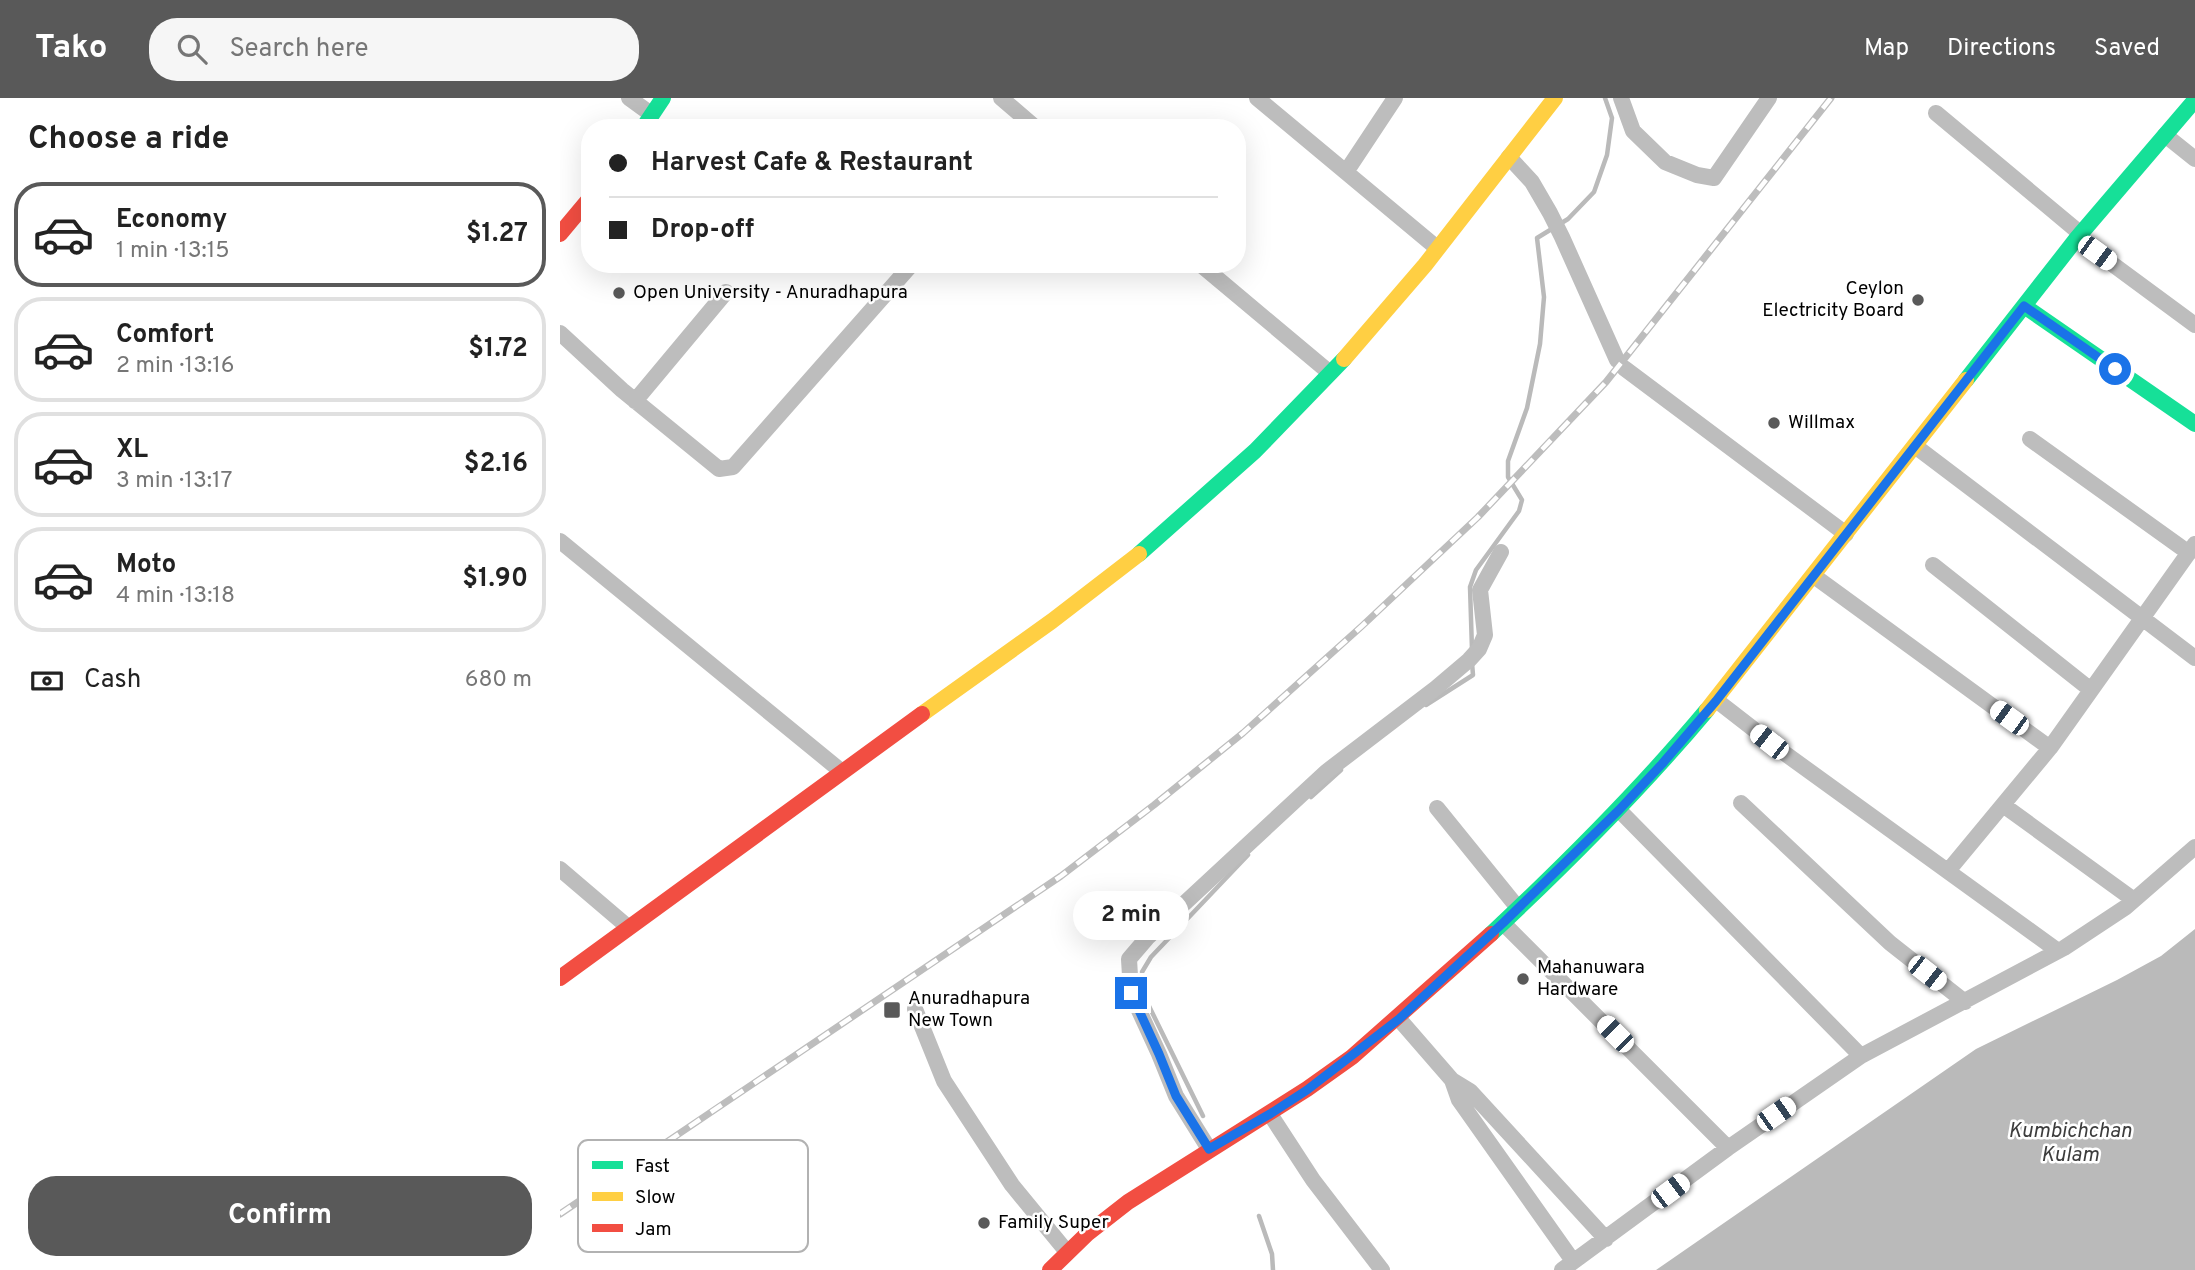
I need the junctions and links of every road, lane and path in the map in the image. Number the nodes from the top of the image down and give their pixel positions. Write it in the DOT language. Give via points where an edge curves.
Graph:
graph roads {
  1 [pos="629,98"];
  2 [pos="663,98"];
  3 [pos="1001,98"];
  4 [pos="1395,98"];
  5 [pos="1555,98"];
  6 [pos="1621,98"];
  7 [pos="1769,98"];
  8 [pos="1263,100"];
  9 [pos="2195,100"];
  10 [pos="1936,113"];
  11 [pos="645,119"];
  12 [pos="648,119"];
  13 [pos="1025,119"];
  14 [pos="2165,135"];
  15 [pos="1509,156"];
  16 [pos="2195,159"];
  17 [pos="1346,172"];
  18 [pos="581,209"];
  19 [pos="560,234"];
  20 [pos="2079,236"];
  21 [pos="1437,248"];
  22 [pos="904,273"];
  23 [pos="1211,273"];
  24 [pos="726,292"];
  25 [pos="2024,306"];
  26 [pos="2195,325"];
  27 [pos="560,333"];
  28 [pos="1330,373"];
  29 [pos="635,401"];
  30 [pos="2195,424"];
  31 [pos="2030,439"];
  32 [pos="1915,446"];
  33 [pos="1846,534"];
  34 [pos="560,541"];
  35 [pos="2192,549"];
  36 [pos="1500,552"];
  37 [pos="1933,565"];
  38 [pos="1814,576"];
  39 [pos="2142,618"];
  40 [pos="2195,659"];
  41 [pos="2091,690"];
  42 [pos="1716,701"];
  43 [pos="2050,748"];
  44 [pos="841,771"];
  45 [pos="1741,803"];
  46 [pos="2003,805"];
  47 [pos="1437,808"];
  48 [pos="1619,810"];
  49 [pos="2195,847"];
  50 [pos="560,869"];
  51 [pos="1948,871"];
  52 [pos="2134,900"];
  53 [pos="1518,908"];
  54 [pos="1503,923"];
  55 [pos="628,927"];
  56 [pos="2058,951"];
  57 [pos="560,978"];
  58 [pos="1965,1002"];
  59 [pos="915,1009"];
  60 [pos="1399,1019"];
  61 [pos="1861,1055"];
  62 [pos="1452,1080"];
  63 [pos="1270,1114"];
  64 [pos="1216,1145"];
  65 [pos="1728,1148"];
  66 [pos="1606,1239"];
  67 [pos="1067,1252"];
  68 [pos="1568,1266"];
  69 [pos="1050,1270"];
  70 [pos="1382,1270"];
  1 -- 11 [label="street"];
  2 -- 12 [label="main road"];
  3 -- 13 [label="street"];
  4 -- 17 [label="street"];
  5 -- 15 [label="main road"];
  6 -- 7 [label="street" via="1633,131 1665,162 1714,178"];
  8 -- 17 [label="street"];
  9 -- 14 [label="main road"];
  10 -- 20 [label="street"];
  14 -- 16 [label="street"];
  14 -- 20 [label="main road"];
  15 -- 21 [label="main road"];
  15 -- 33 [label="street" via="1550,213 1620,364"];
  17 -- 21 [label="street"];
  18 -- 19 [label="main road"];
  20 -- 25 [label="main road"];
  20 -- 26 [label="street"];
  21 -- 28 [label="main road"];
  22 -- 29 [label="street" via="733,467 719,469"];
  23 -- 28 [label="street"];
  24 -- 29 [label="street"];
  25 -- 30 [label="main road"];
  25 -- 32 [label="main road"];
  27 -- 29 [label="street"];
  28 -- 44 [label="main road" via="1201,502 1123,566"];
  31 -- 35 [label="street"];
  32 -- 33 [label="main road"];
  32 -- 39 [label="street"];
  33 -- 38 [label="main road"];
  34 -- 44 [label="street"];
  35 -- 39 [label="street"];
  36 -- 64 [label="street" via="1480,590 1485,635 1474,654 1326,772 1129,959 1131,993 1176,1096"];
  37 -- 41 [label="street"];
  38 -- 42 [label="main road"];
  38 -- 43 [label="street"];
  39 -- 40 [label="street"];
  39 -- 41 [label="street"];
  41 -- 43 [label="street"];
  42 -- 48 [label="main road"];
  42 -- 51 [label="street"];
  43 -- 46 [label="street"];
  44 -- 55 [label="main road"];
  45 -- 58 [label="street" via="1890,943"];
  46 -- 51 [label="street"];
  46 -- 52 [label="street"];
  47 -- 53 [label="street"];
  48 -- 53 [label="main road"];
  48 -- 61 [label="street"];
  49 -- 52 [label="street"];
  50 -- 55 [label="street"];
  51 -- 56 [label="street"];
  52 -- 56 [label="street"];
  53 -- 54 [label="main road"];
  54 -- 60 [label="main road"];
  54 -- 65 [label="street"];
  55 -- 57 [label="main road"];
  56 -- 58 [label="street"];
  58 -- 61 [label="street"];
  59 -- 67 [label="street" via="944,1081 1012,1185"];
  60 -- 62 [label="street"];
  60 -- 63 [label="main road"];
  61 -- 65 [label="street"];
  62 -- 66 [label="street" via="1471,1091"];
  62 -- 68 [label="street" via="1459,1100"];
  63 -- 64 [label="main road"];
  63 -- 70 [label="street" via="1313,1180"];
  64 -- 67 [label="main road" via="1132,1199"];
  65 -- 66 [label="street"];
  66 -- 68 [label="street"];
  67 -- 69 [label="main road"];
}
